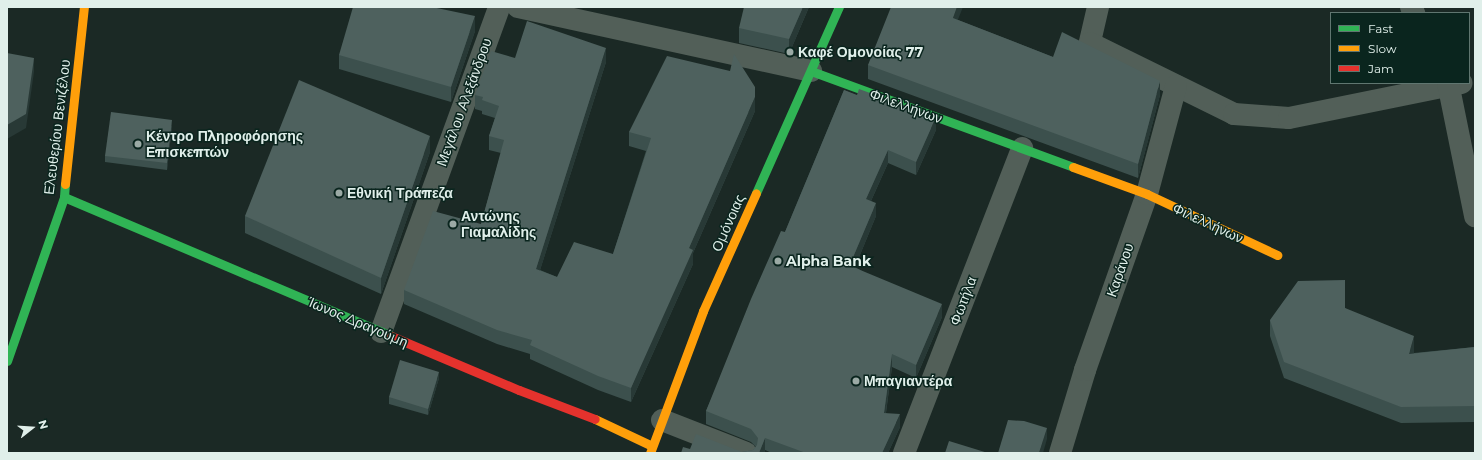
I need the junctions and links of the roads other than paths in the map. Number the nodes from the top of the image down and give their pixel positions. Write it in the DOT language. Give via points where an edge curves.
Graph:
graph roads {
  1 [pos="84,7"];
  2 [pos="499,7"];
  3 [pos="518,7"];
  4 [pos="839,7"];
  5 [pos="1098,7"];
  6 [pos="811,71"];
  7 [pos="1452,84"];
  8 [pos="1457,84"];
  9 [pos="1176,86"];
  10 [pos="1022,148"];
  11 [pos="1147,194"];
  12 [pos="64,197"];
  13 [pos="1475,216"];
  14 [pos="1277,255"];
  15 [pos="381,332"];
  16 [pos="10,340"];
  17 [pos="7,361"];
  18 [pos="662,420"];
  19 [pos="651,449"];
  20 [pos="746,453"];
  21 [pos="904,453"];
  22 [pos="1060,453"];
  1 -- 12 [label="main road, Ελευθερίου Βενιζέλου"];
  2 -- 15 [label="street, Μεγάλου Αλεξάνδρου"];
  3 -- 6 [label="street, Φιλελλήνων"];
  4 -- 6 [label="main road, Ομόνοιας"];
  5 -- 9 [label="street" via="1090,43"];
  6 -- 10 [label="main road, Φιλελλήνων"];
  6 -- 18 [label="main road, Ομόνοιας" via="703,311"];
  7 -- 9 [label="street" via="1289,118 1234,114"];
  8 -- 13 [label="street"];
  9 -- 11 [label="street, Καράνου"];
  10 -- 11 [label="main road, Φιλελλήνων"];
  10 -- 21 [label="street, Φωτήλα"];
  11 -- 14 [label="main road, Φιλελλήνων"];
  11 -- 22 [label="street, Καράνου" via="1085,370"];
  12 -- 15 [label="main road, Ίωνος Δραγούμη"];
  12 -- 16 [label="main road, Ελευθερίου Βενιζέλου"];
  15 -- 19 [label="main road, Ίωνος Δραγούμη" via="600,421"];
  16 -- 17 [label="main road, Ελευθερίου Βενιζέλου"];
  18 -- 19 [label="main road, Ομόνοιας"];
  18 -- 20 [label="street"];
}
